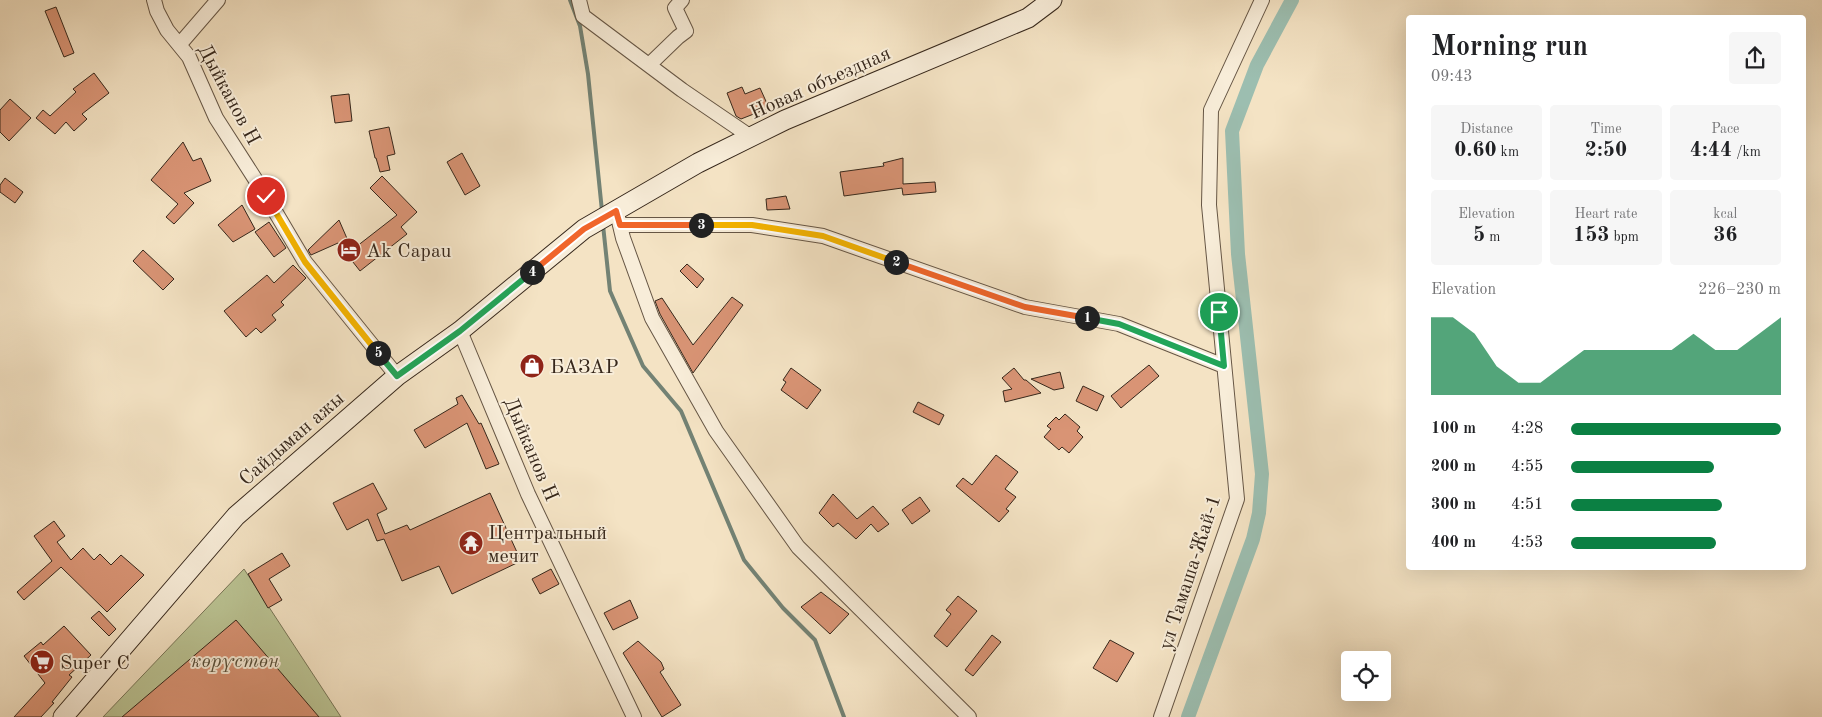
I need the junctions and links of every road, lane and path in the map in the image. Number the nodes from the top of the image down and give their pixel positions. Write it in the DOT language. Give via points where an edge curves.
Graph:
graph roads {
  1 [pos="154,0"];
  2 [pos="218,0"];
  3 [pos="579,0"];
  4 [pos="682,0"];
  5 [pos="1052,0"];
  6 [pos="1262,0"];
  7 [pos="180,44"];
  8 [pos="649,65"];
  9 [pos="751,137"];
  10 [pos="616,217"];
  11 [pos="584,229"];
  12 [pos="460,331"];
  13 [pos="1224,366"];
  14 [pos="397,376"];
  15 [pos="63,717"];
  16 [pos="634,717"];
  17 [pos="969,717"];
  18 [pos="1161,717"];
  1 -- 7 [label="street, Дыйканов Н" via="167,30"];
  2 -- 7 [label="street"];
  3 -- 8 [label="street" via="583,16"];
  4 -- 8 [label="street" via="676,8 686,31"];
  5 -- 9 [label="main road, Новая объездная" via="1028,18"];
  6 -- 13 [label="street, ул Тамаша-Жай-1" via="1211,110 1209,205"];
  7 -- 14 [label="street, Дыйканов Н" via="216,118 305,262"];
  8 -- 9 [label="street"];
  9 -- 10 [label="main road, Новая объездная" via="698,163"];
  10 -- 11 [label="main road, Новая объездная"];
  10 -- 13 [label="street" via="752,225 823,236 1025,307 1119,324"];
  10 -- 17 [label="street" via="652,318 716,431 792,540"];
  11 -- 12 [label="main road, Сайдыман ажы"];
  12 -- 14 [label="main road, Сайдыман ажы"];
  12 -- 16 [label="street, Дыйканов Н" via="528,494"];
  13 -- 18 [label="street, ул Тамаша-Жай-1" via="1238,499"];
  14 -- 15 [label="main road, Сайдыман ажы" via="236,516"];
}
